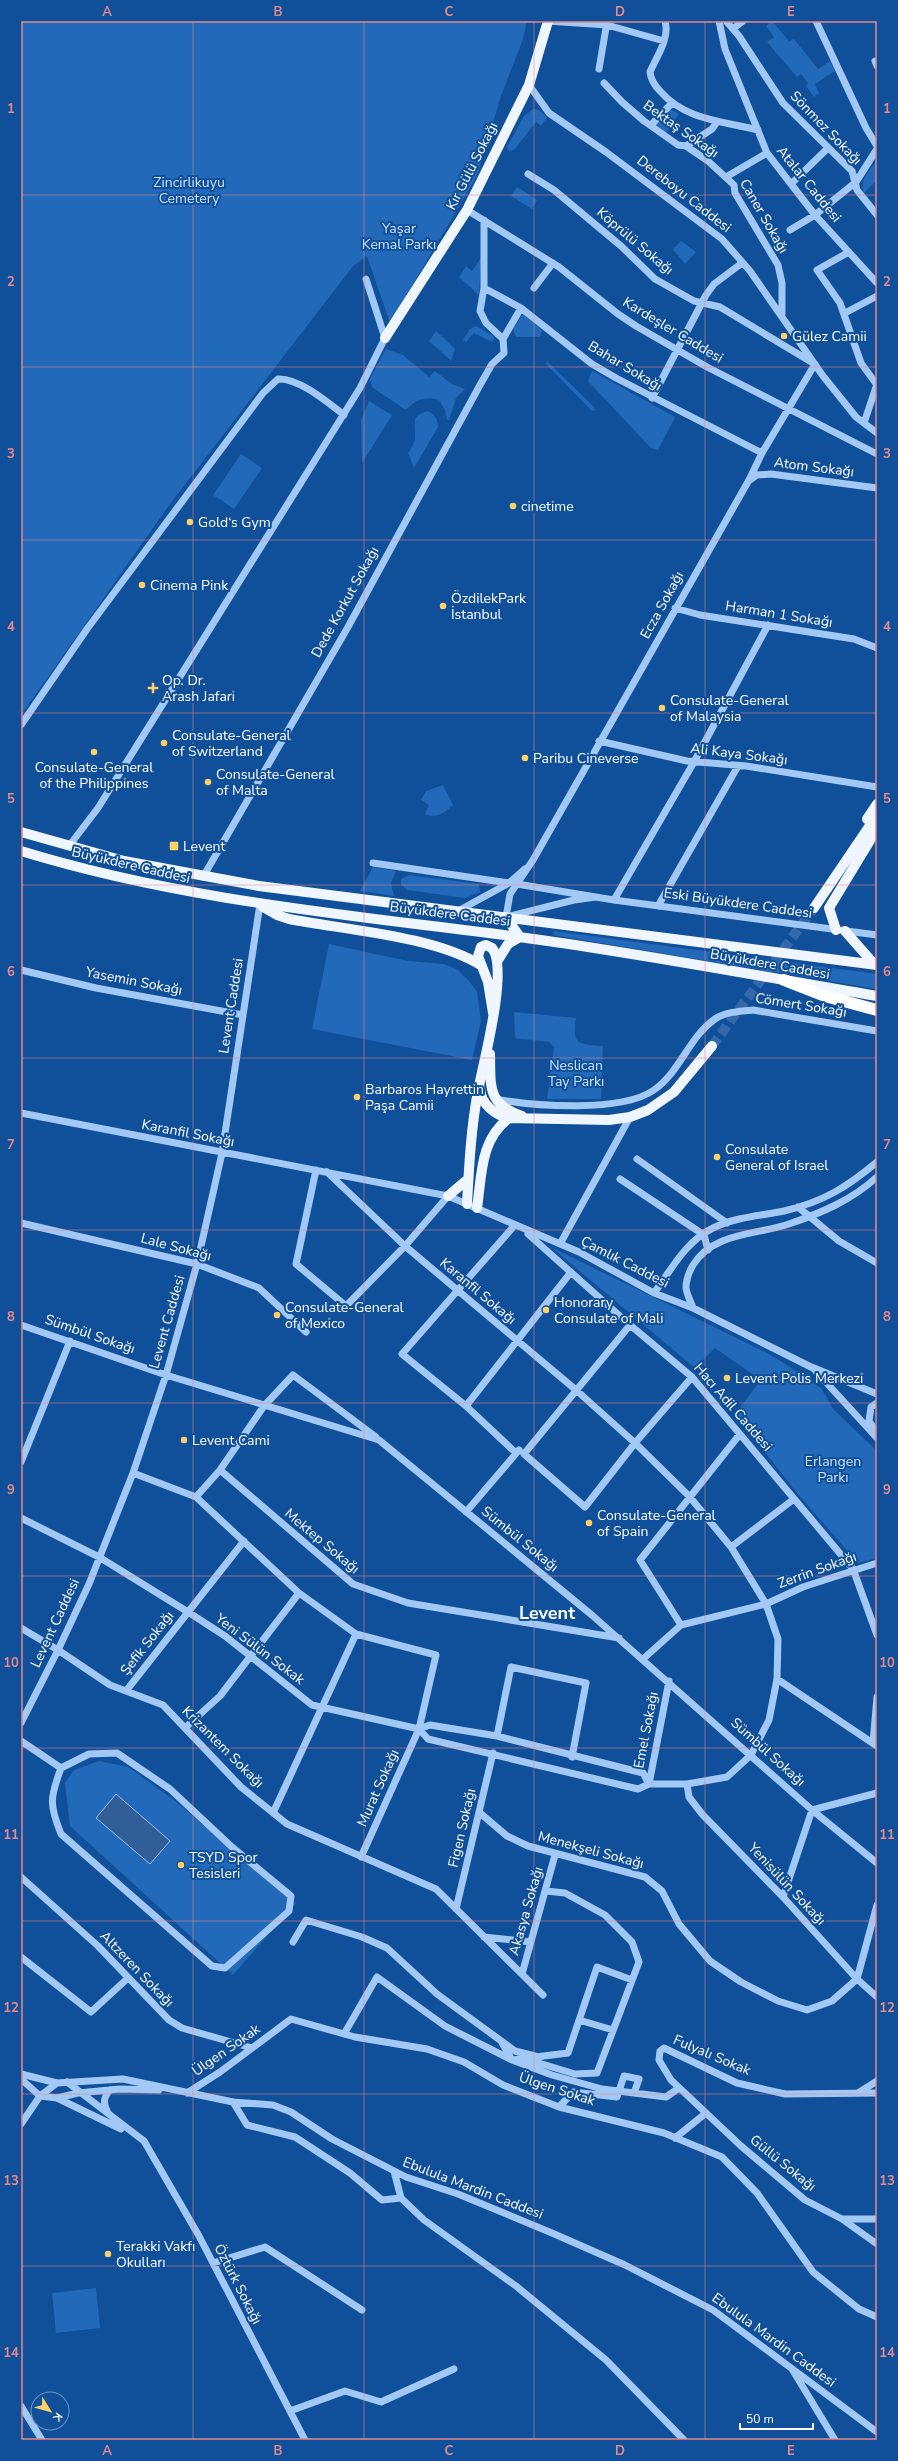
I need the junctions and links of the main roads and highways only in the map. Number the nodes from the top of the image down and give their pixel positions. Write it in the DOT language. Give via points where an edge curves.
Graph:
graph roads {
  1 [pos="548,21"];
  2 [pos="385,338"];
  3 [pos="877,804"];
  4 [pos="877,815"];
  5 [pos="877,829"];
  6 [pos="21,832"];
  7 [pos="21,851"];
  8 [pos="844,863"];
  9 [pos="260,904"];
  10 [pos="814,908"];
  11 [pos="506,917"];
  12 [pos="520,937"];
  13 [pos="498,960"];
  14 [pos="876,965"];
  15 [pos="482,966"];
  16 [pos="784,980"];
  17 [pos="877,996"];
  18 [pos="877,1010"];
  19 [pos="493,1013"];
  20 [pos="490,1044"];
  21 [pos="712,1046"];
  22 [pos="481,1082"];
  23 [pos="509,1118"];
  24 [pos="529,1118"];
  25 [pos="468,1179"];
  26 [pos="448,1196"];
  27 [pos="467,1204"];
  28 [pos="477,1208"];
  1 -- 2 [label="main road, Kır Gülü Sokağı" via="529,85 466,210"];
  3 -- 8 [label="main road"];
  4 -- 8 [label="main road"];
  5 -- 14 [label="main road" via="829,908 841,930"];
  6 -- 11 [label="main road, Büyükdere Caddesi" via="124,861 203,877"];
  7 -- 9 [label="main road, Büyükdere Caddesi" via="112,877"];
  8 -- 10 [label="main road"];
  9 -- 12 [label="main road, Büyükdere Caddesi"];
  9 -- 15 [label="main road" via="289,919 434,945 467,956"];
  11 -- 12 [label="main road"];
  11 -- 14 [label="main road, Büyükdere Caddesi"];
  12 -- 13 [label="main road" via="508,944"];
  12 -- 16 [label="main road, Büyükdere Caddesi"];
  13 -- 15 [label="main road" via="492,948 486,945 481,947 478,956"];
  13 -- 19 [label="main road"];
  15 -- 19 [label="main road" via="491,993"];
  16 -- 17 [label="main road, Büyükdere Caddesi"];
  16 -- 18 [label="highway" via="825,996"];
  19 -- 20 [label="main road"];
  20 -- 22 [label="main road"];
  20 -- 24 [label="main road" via="489,1080 495,1099 511,1112"];
  21 -- 24 [label="main road" via="674,1092 648,1110 630,1117 609,1120"];
  22 -- 23 [label="main road" via="480,1091 488,1107"];
  22 -- 25 [label="main road"];
  23 -- 24 [label="main road"];
  23 -- 28 [label="main road" via="495,1130 488,1141"];
  25 -- 26 [label="main road"];
  25 -- 27 [label="main road"];
}
